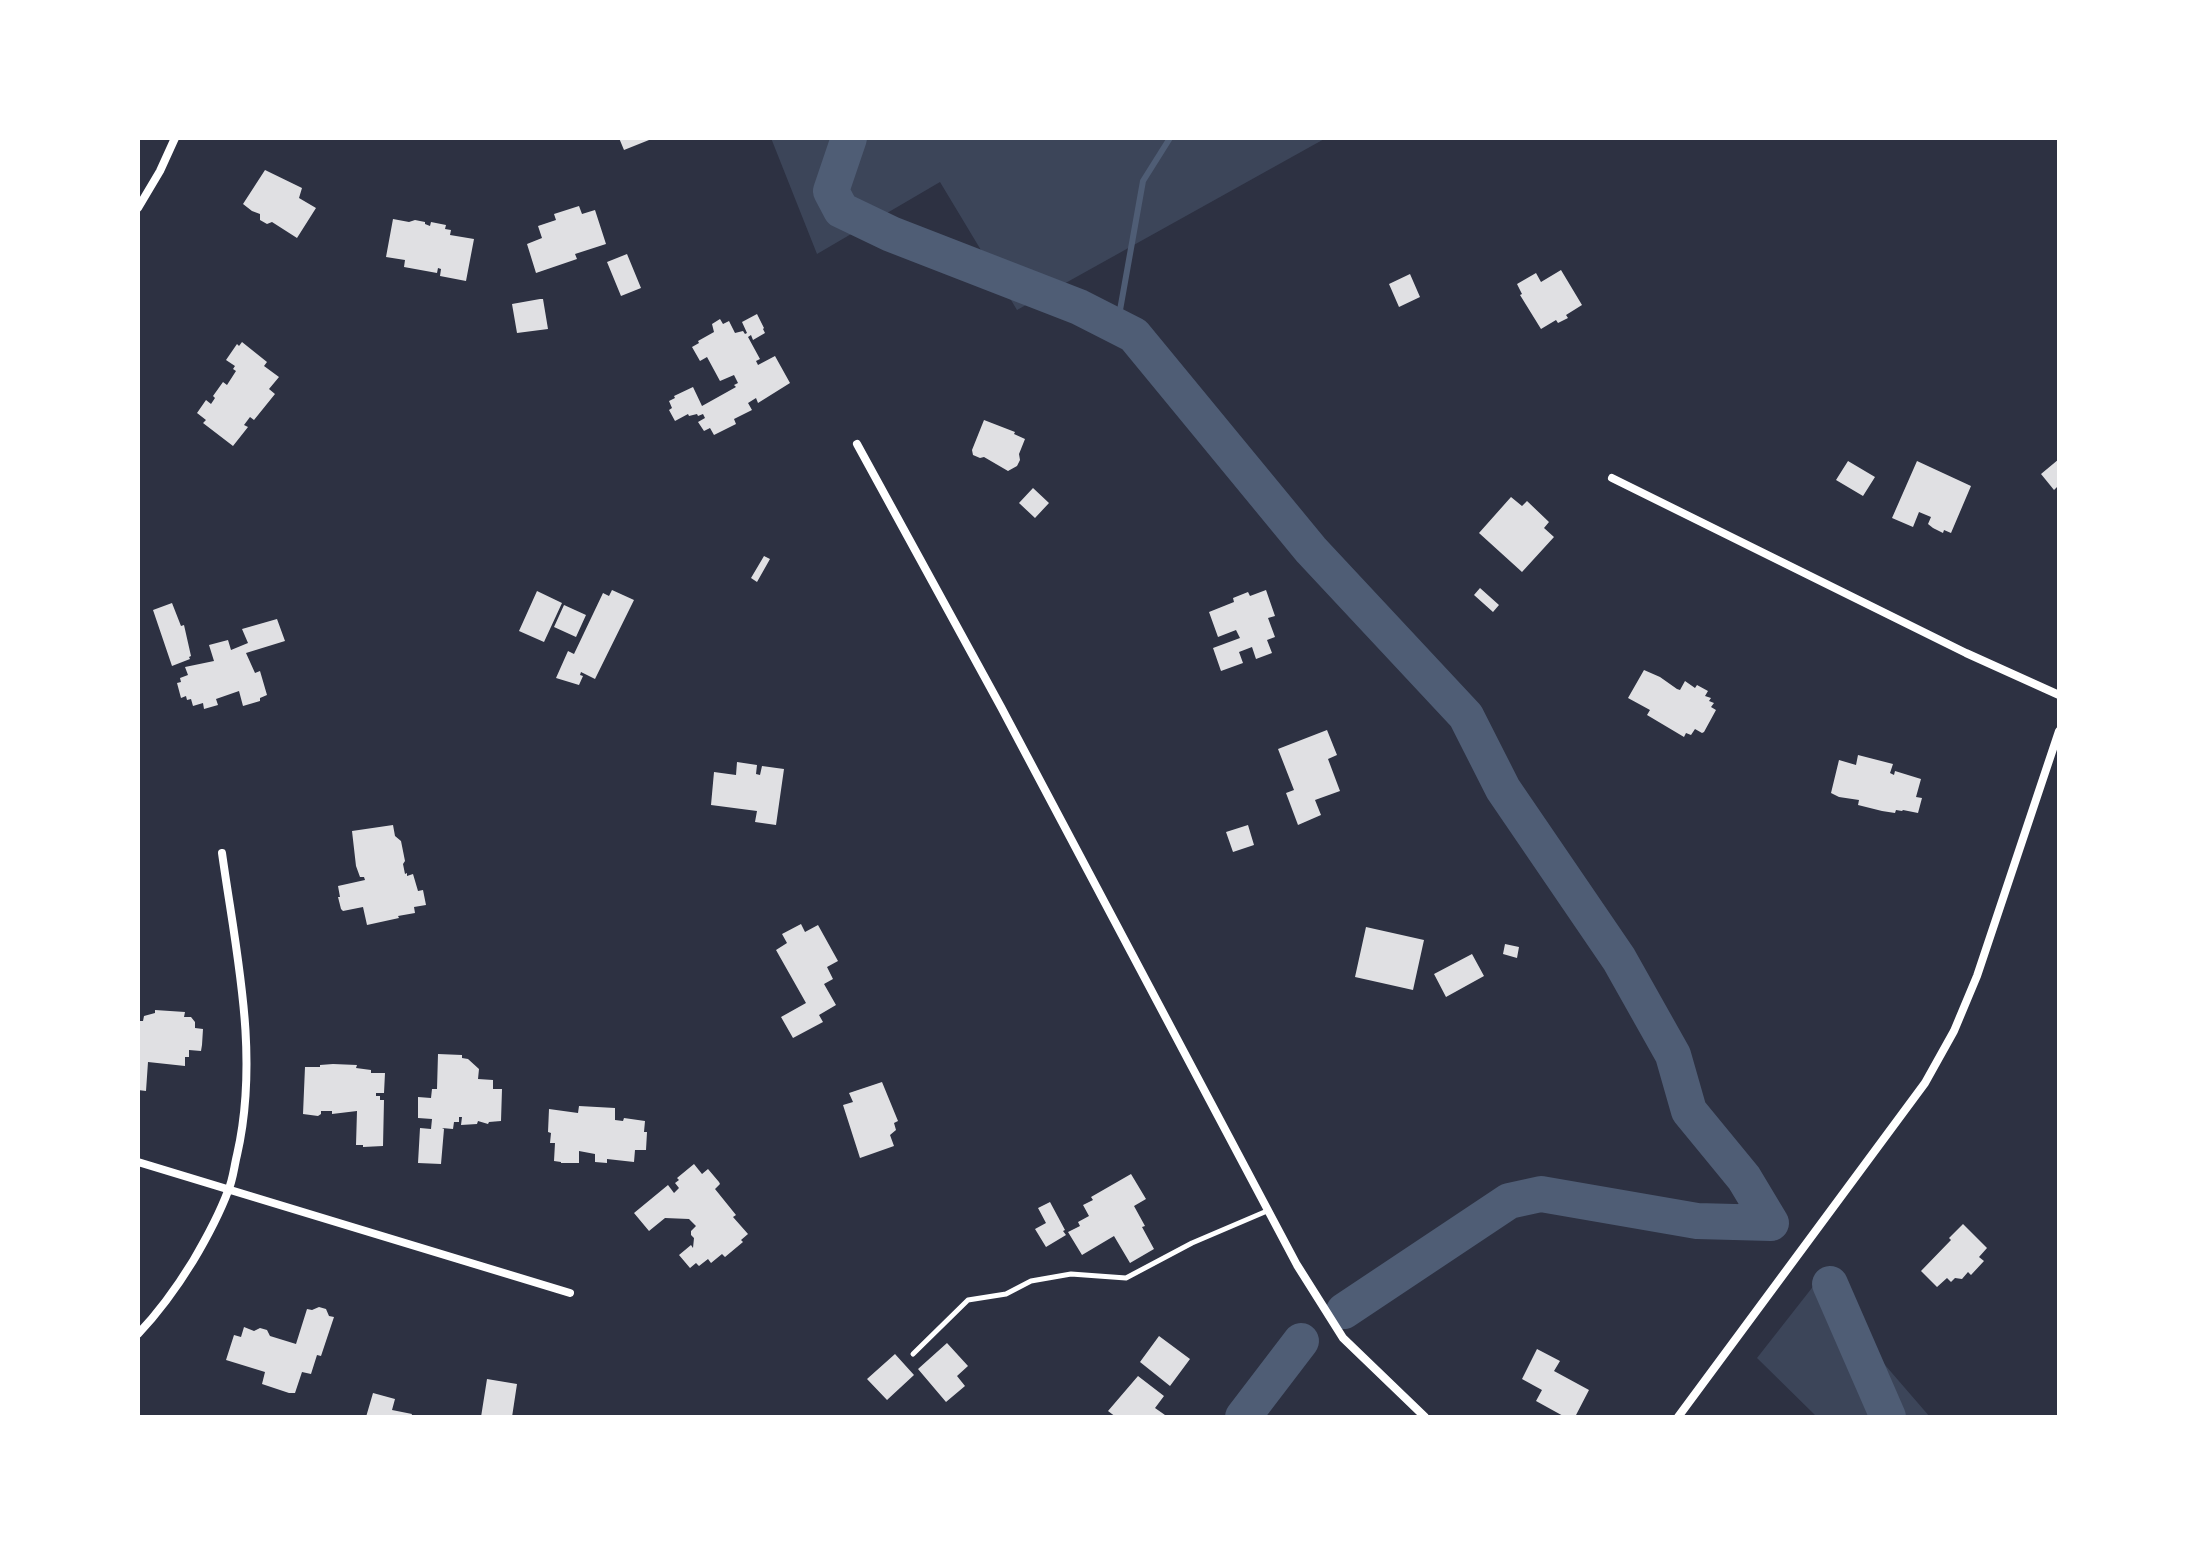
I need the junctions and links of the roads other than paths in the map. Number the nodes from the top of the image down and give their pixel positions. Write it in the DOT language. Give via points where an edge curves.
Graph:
graph roads {
  1 [pos="175,138"];
  2 [pos="138,208"];
  3 [pos="857,444"];
  4 [pos="1612,478"];
  5 [pos="2059,695"];
  6 [pos="2059,731"];
  7 [pos="222,853"];
  8 [pos="138,1162"];
  9 [pos="229,1190"];
  10 [pos="1268,1210"];
  11 [pos="570,1293"];
  12 [pos="138,1334"];
  13 [pos="913,1354"];
  14 [pos="1425,1417"];
  15 [pos="1678,1417"];
  1 -- 2 [label="street"];
  3 -- 10 [label="street"];
  4 -- 5 [label="street"];
  6 -- 15 [label="street" via="1954,1031 1925,1083"];
  7 -- 9 [label="street" via="247,1043 247,1091"];
  8 -- 9 [label="street"];
  9 -- 11 [label="street"];
  9 -- 12 [label="street" via="187,1270"];
  10 -- 13 [label="lane" via="1126,1278 1071,1274 968,1300"];
  10 -- 14 [label="street" via="1343,1338"];
}
